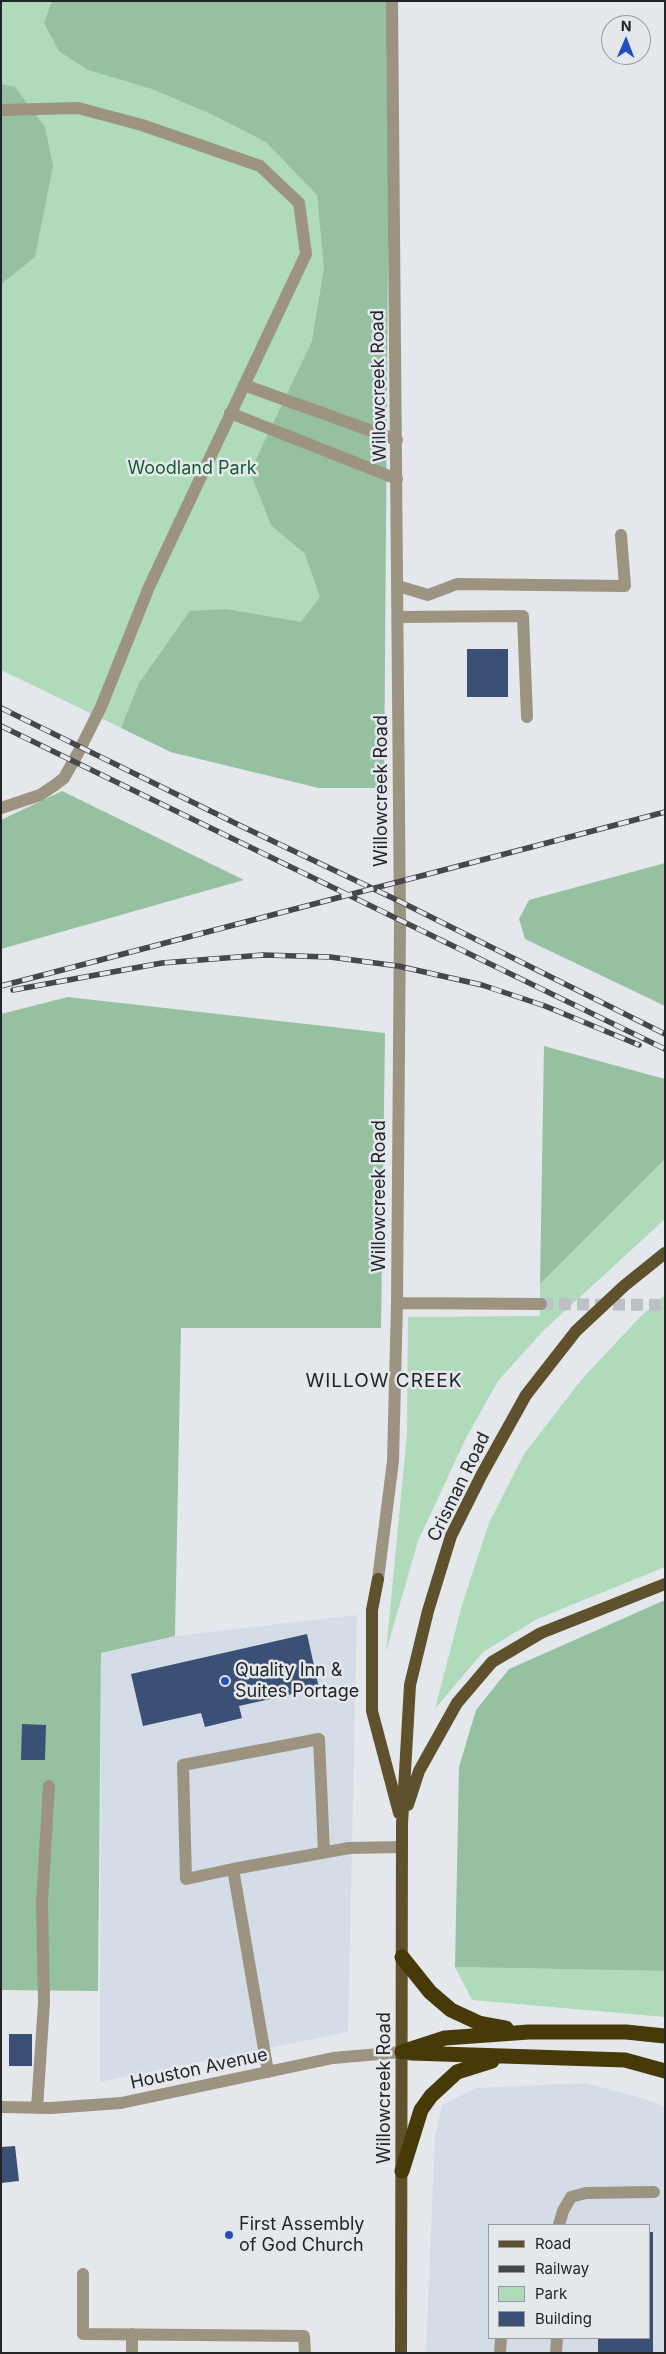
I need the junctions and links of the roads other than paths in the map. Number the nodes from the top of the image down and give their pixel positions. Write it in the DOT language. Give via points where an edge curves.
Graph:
graph roads {
  1 [pos="392,1"];
  2 [pos="1,110"];
  3 [pos="244,385"];
  4 [pos="230,413"];
  5 [pos="397,440"];
  6 [pos="397,479"];
  7 [pos="621,535"];
  8 [pos="398,586"];
  9 [pos="398,616"];
  10 [pos="527,717"];
  11 [pos="1,808"];
  12 [pos="665,1253"];
  13 [pos="397,1303"];
  14 [pos="541,1304"];
  15 [pos="378,1580"];
  16 [pos="665,1584"];
  17 [pos="49,1786"];
  18 [pos="402,1824"];
  19 [pos="402,1847"];
  20 [pos="324,1852"];
  21 [pos="233,1869"];
  22 [pos="402,1957"];
  23 [pos="529,2032"];
  24 [pos="665,2036"];
  25 [pos="402,2052"];
  26 [pos="521,2056"];
  27 [pos="665,2071"];
  28 [pos="268,2072"];
  29 [pos="1,2107"];
  30 [pos="37,2108"];
  31 [pos="402,2171"];
  32 [pos="654,2192"];
  33 [pos="559,2224"];
  34 [pos="83,2274"];
  35 [pos="132,2334"];
  36 [pos="501,2339"];
  37 [pos="557,2339"];
  38 [pos="132,2353"];
  39 [pos="304,2353"];
  40 [pos="401,2353"];
  41 [pos="500,2353"];
  42 [pos="556,2353"];
  1 -- 5 [label="street, Willowcreek Road"];
  2 -- 3 [label="street" via="78,108 142,125 260,166 299,202 306,254"];
  3 -- 4 [label="street"];
  3 -- 5 [label="street"];
  4 -- 6 [label="street"];
  4 -- 11 [label="street" via="149,587 101,707 74,761 64,778 40,795"];
  5 -- 6 [label="street, Willowcreek Road"];
  6 -- 8 [label="street, Willowcreek Road"];
  7 -- 8 [label="street" via="625,586 457,584 428,595"];
  8 -- 9 [label="street, Willowcreek Road"];
  9 -- 10 [label="street" via="523,616"];
  9 -- 13 [label="street, Willowcreek Road"];
  12 -- 18 [label="main road, Crisman Road" via="576,1330 526,1395 451,1536 410,1685"];
  13 -- 14 [label="street"];
  13 -- 15 [label="street, Willowcreek Road" via="393,1461"];
  15 -- 18 [label="main road" via="372,1610 372,1711"];
  16 -- 18 [label="main road" via="541,1633 492,1662 457,1702 418,1771"];
  17 -- 30 [label="street" via="42,1902 44,2003"];
  18 -- 19 [label="main road, Willowcreek Road"];
  19 -- 20 [label="street"];
  19 -- 22 [label="main road, Willowcreek Road"];
  20 -- 21 [label="street"];
  20 -- 21 [label="street" via="319,1739 183,1765 186,1879"];
  21 -- 28 [label="street"];
  22 -- 23 [label="highway" via="430,1992 451,2010 479,2023"];
  22 -- 25 [label="main road, Willowcreek Road"];
  23 -- 24 [label="highway" via="626,2032"];
  23 -- 25 [label="highway" via="445,2038"];
  25 -- 26 [label="highway"];
  25 -- 28 [label="street, Houston Avenue" via="334,2058"];
  25 -- 31 [label="main road, Willowcreek Road"];
  26 -- 27 [label="highway" via="625,2060"];
  26 -- 31 [label="highway" via="481,2063 457,2072 440,2085 421,2110"];
  28 -- 30 [label="street, Houston Avenue" via="121,2103"];
  29 -- 30 [label="street, Houston Avenue"];
  31 -- 40 [label="main road, Willowcreek Road"];
  32 -- 33 [label="street" via="586,2192 571,2197"];
  34 -- 35 [label="street" via="83,2334"];
  35 -- 38 [label="street"];
  35 -- 39 [label="street" via="304,2336"];
  36 -- 41 [label="street"];
  37 -- 42 [label="street"];
}
